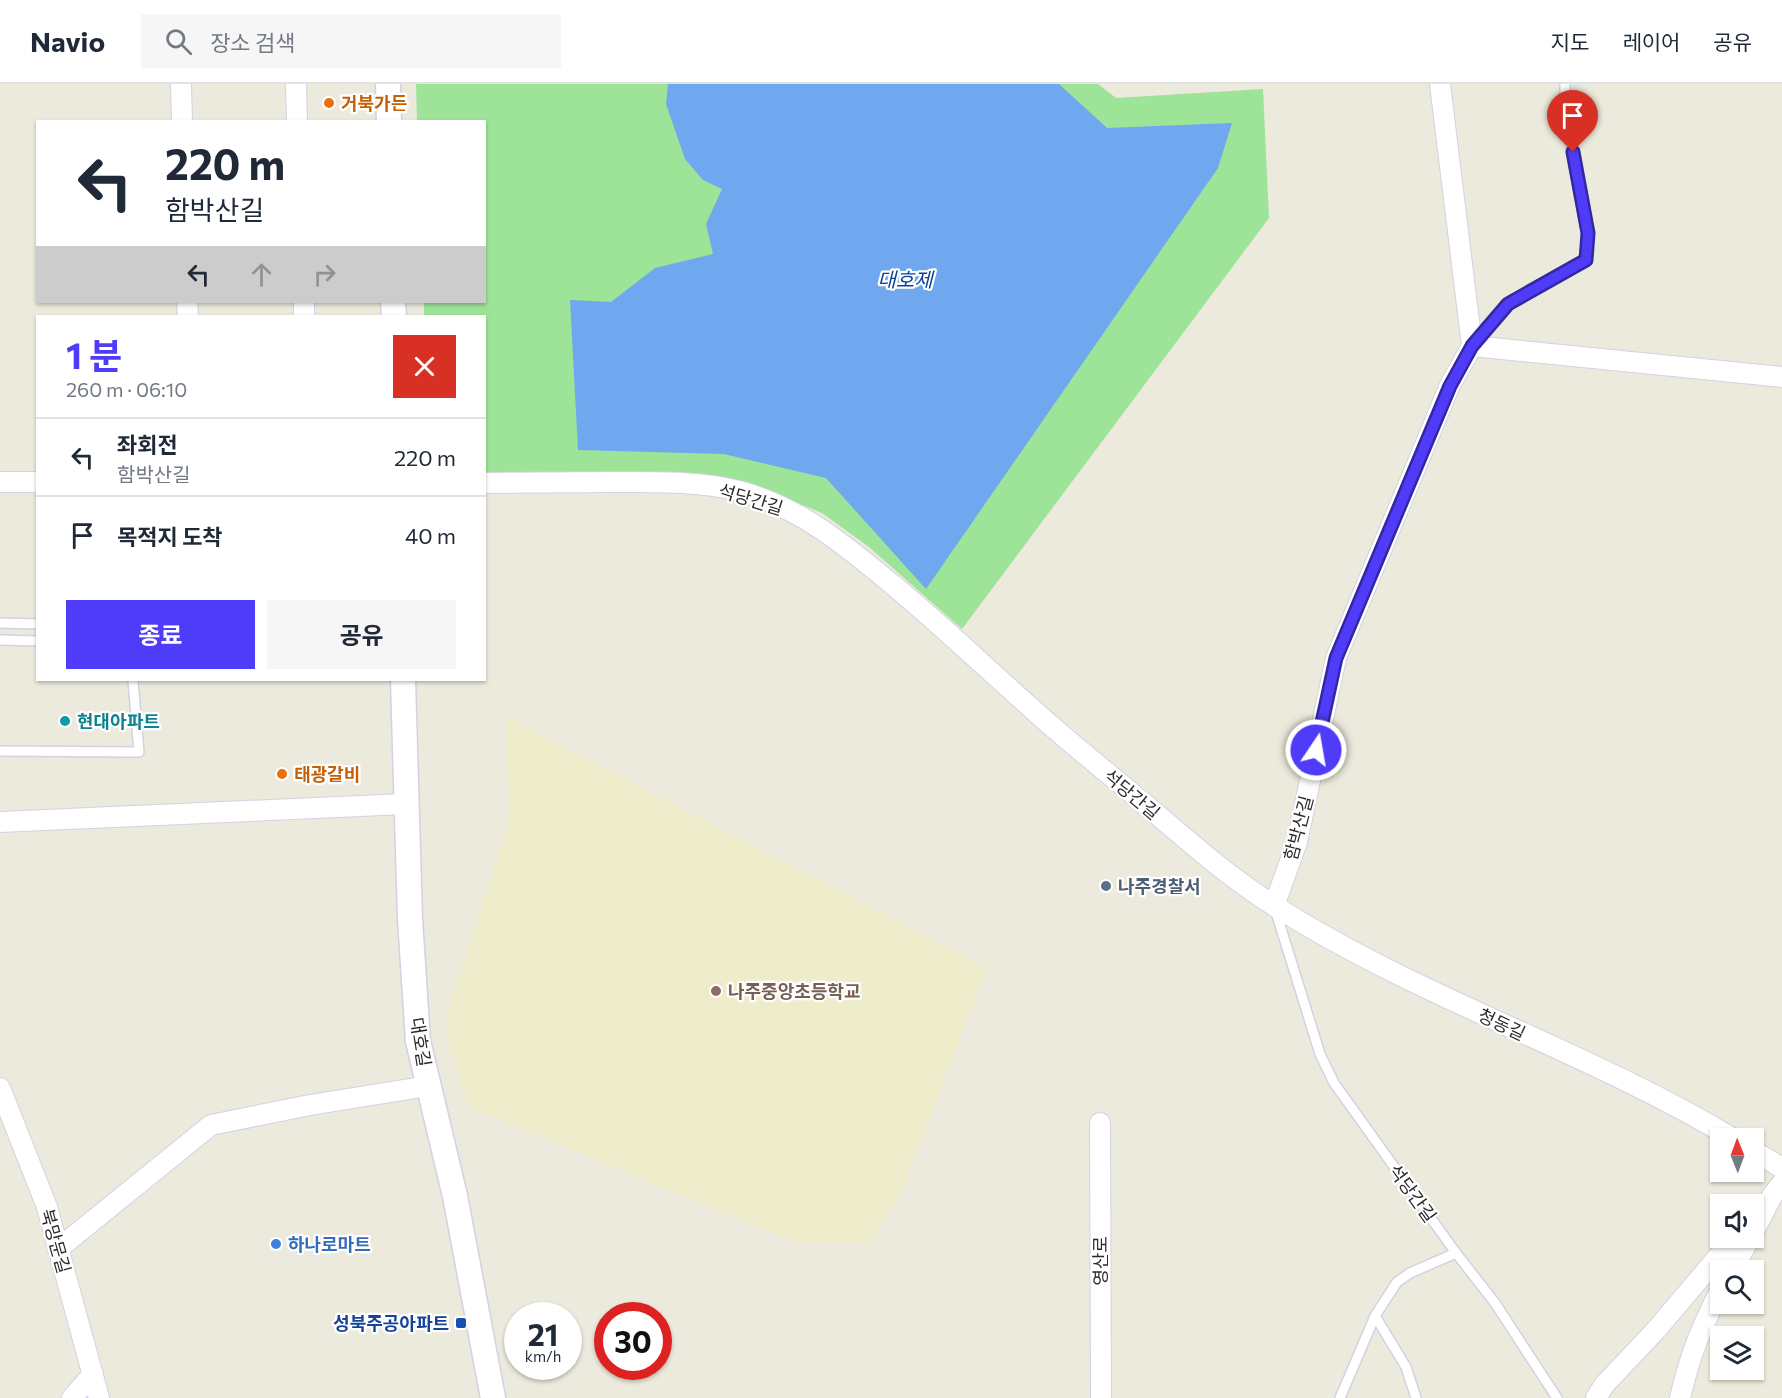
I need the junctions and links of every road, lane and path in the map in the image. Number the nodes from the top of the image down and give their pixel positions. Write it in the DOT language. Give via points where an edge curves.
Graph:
graph roads {
  1 [pos="181,84"];
  2 [pos="296,84"];
  3 [pos="388,84"];
  4 [pos="1440,84"];
  5 [pos="1565,84"];
  6 [pos="182,120"];
  7 [pos="297,120"];
  8 [pos="389,120"];
  9 [pos="1472,346"];
  10 [pos="1782,377"];
  11 [pos="0,482"];
  12 [pos="36,482"];
  13 [pos="486,483"];
  14 [pos="0,623"];
  15 [pos="36,624"];
  16 [pos="0,640"];
  17 [pos="36,641"];
  18 [pos="133,681"];
  19 [pos="403,681"];
  20 [pos="0,751"];
  21 [pos="405,804"];
  22 [pos="0,822"];
  23 [pos="1274,906"];
  24 [pos="428,1086"];
  25 [pos="0,1088"];
  26 [pos="1100,1123"];
  27 [pos="1715,1128"];
  28 [pos="1764,1157"];
  29 [pos="1782,1168"];
  30 [pos="1780,1190"];
  31 [pos="1764,1205"];
  32 [pos="1764,1215"];
  33 [pos="1726,1248"];
  34 [pos="58,1249"];
  35 [pos="1456,1253"];
  36 [pos="1710,1310"];
  37 [pos="1375,1316"];
  38 [pos="93,1374"];
  39 [pos="72,1398"];
  40 [pos="99,1398"];
  41 [pos="494,1398"];
  42 [pos="1101,1398"];
  43 [pos="1340,1398"];
  44 [pos="1416,1398"];
  45 [pos="1557,1398"];
  46 [pos="1596,1398"];
  47 [pos="1680,1398"];
  1 -- 6 [label="street"];
  2 -- 7 [label="street"];
  3 -- 8 [label="street"];
  4 -- 9 [label="street"];
  5 -- 9 [label="lane, 함박산길" via="1565,112 1588,233 1586,260 1508,304"];
  9 -- 10 [label="street"];
  9 -- 23 [label="street, 함박산길" via="1450,386 1336,658 1297,842"];
  11 -- 12 [label="street"];
  13 -- 23 [label="street, 석당간길" via="655,482 711,486 770,501 800,515 855,553 1047,722 1198,849"];
  14 -- 15 [label="lane"];
  16 -- 17 [label="lane"];
  18 -- 20 [label="lane" via="139,752"];
  19 -- 21 [label="street, 대호길"];
  21 -- 22 [label="street"];
  21 -- 24 [label="street, 대호길" via="417,1030"];
  23 -- 27 [label="street, 청동길" via="1367,959 1682,1108"];
  23 -- 35 [label="lane, 석당간길" via="1320,1054 1334,1083"];
  24 -- 34 [label="street" via="212,1125"];
  24 -- 41 [label="street, 대호길" via="455,1196"];
  25 -- 34 [label="street, 북망문길"];
  26 -- 42 [label="street, 영산로"];
  28 -- 29 [label="street"];
  30 -- 31 [label="street"];
  30 -- 32 [label="street"];
  33 -- 46 [label="street"];
  34 -- 38 [label="street, 북망문길"];
  35 -- 37 [label="lane" via="1397,1282"];
  35 -- 45 [label="lane, 석당간길" via="1512,1326"];
  36 -- 47 [label="street" via="1689,1359"];
  37 -- 43 [label="lane"];
  37 -- 44 [label="lane" via="1406,1366"];
  38 -- 39 [label="street"];
  38 -- 40 [label="street, 북망문길"];
}
